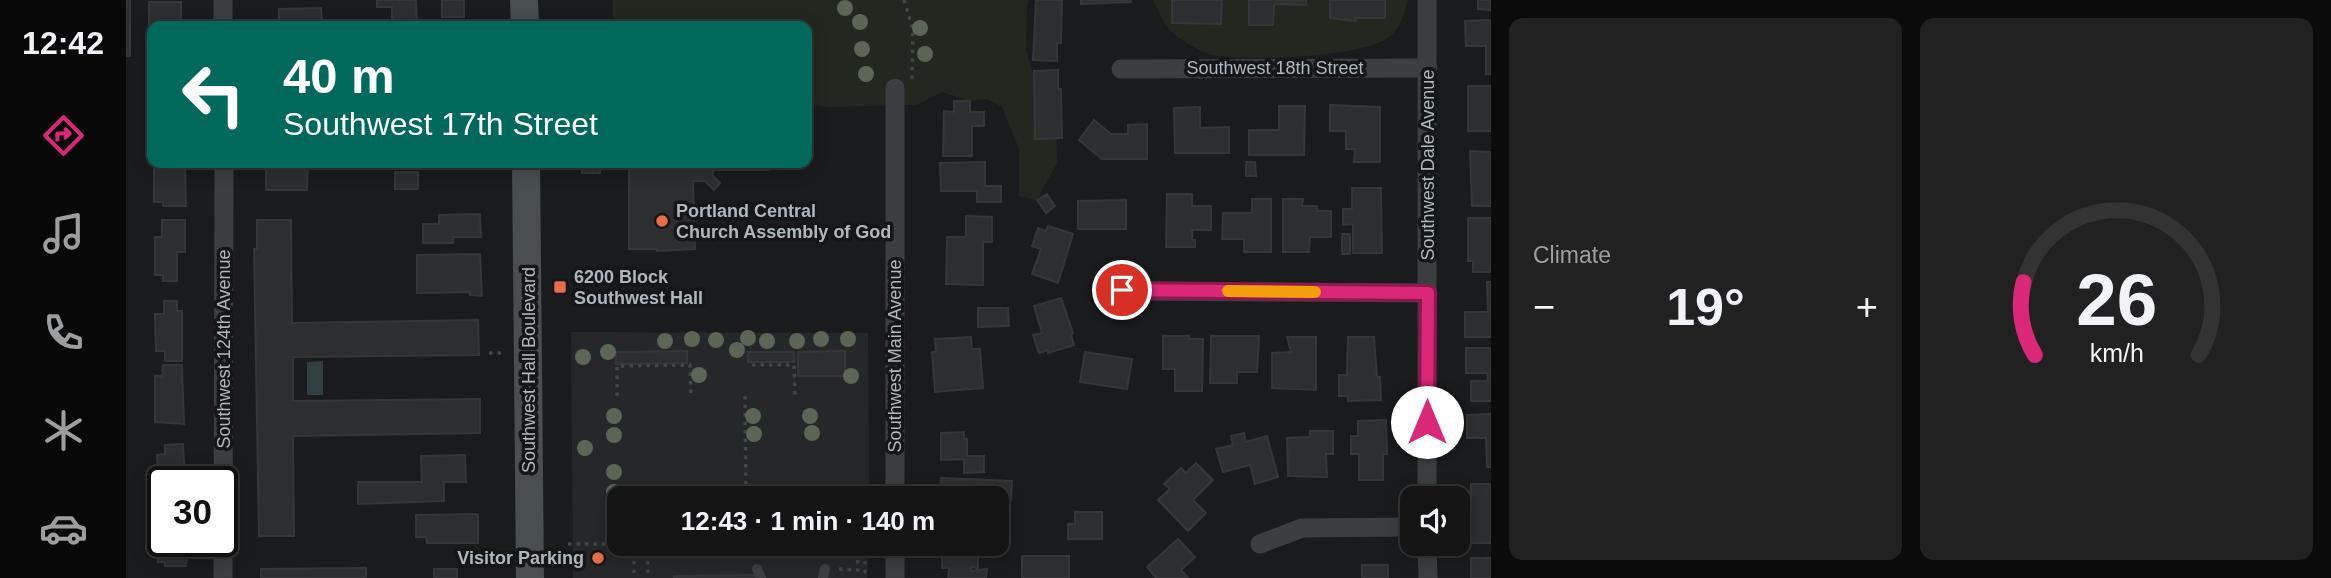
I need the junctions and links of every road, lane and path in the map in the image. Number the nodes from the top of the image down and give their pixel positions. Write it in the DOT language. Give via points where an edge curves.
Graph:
graph roads {
  1 [pos="223,0"];
  2 [pos="524,0"];
  3 [pos="904,0"];
  4 [pos="1427,0"];
  5 [pos="223,21"];
  6 [pos="524,21"];
  7 [pos="1428,68"];
  8 [pos="1121,69"];
  9 [pos="895,88"];
  10 [pos="224,168"];
  11 [pos="526,168"];
  12 [pos="1122,290"];
  13 [pos="1428,293"];
  14 [pos="752,365"];
  15 [pos="617,396"];
  16 [pos="691,396"];
  17 [pos="745,396"];
  18 [pos="795,396"];
  19 [pos="746,486"];
  20 [pos="895,486"];
  21 [pos="1427,486"];
  22 [pos="1400,527"];
  23 [pos="568,544"];
  24 [pos="607,544"];
  25 [pos="1260,544"];
  26 [pos="634,556"];
  27 [pos="647,556"];
  28 [pos="858,556"];
  29 [pos="865,556"];
  30 [pos="895,556"];
  31 [pos="1427,556"];
  32 [pos="867,572"];
  33 [pos="223,578"];
  34 [pos="530,578"];
  35 [pos="634,578"];
  36 [pos="648,578"];
  37 [pos="835,578"];
  38 [pos="895,578"];
  39 [pos="1428,578"];
  1 -- 5 [label="street"];
  2 -- 6 [label="main road"];
  3 -- 9 [label="path" via="914,30 912,84"];
  4 -- 7 [label="street, Southwest Dale Avenue"];
  7 -- 8 [label="street, Southwest 18th Street"];
  7 -- 13 [label="street, Southwest Dale Avenue"];
  9 -- 20 [label="street, Southwest Main Avenue"];
  10 -- 33 [label="street, Southwest 124th Avenue"];
  11 -- 34 [label="main road, Southwest Hall Boulevard"];
  12 -- 13 [label="street"];
  13 -- 21 [label="street, Southwest Dale Avenue"];
  14 -- 18 [label="path" via="794,365"];
  15 -- 16 [label="path" via="617,366 690,365"];
  17 -- 19 [label="path"];
  22 -- 25 [label="street" via="1302,528"];
  23 -- 24 [label="path"];
  26 -- 35 [label="path"];
  27 -- 36 [label="path"];
  28 -- 37 [label="path" via="858,570 835,569"];
  29 -- 32 [label="path"];
  30 -- 38 [label="street"];
  31 -- 39 [label="street"];
}
